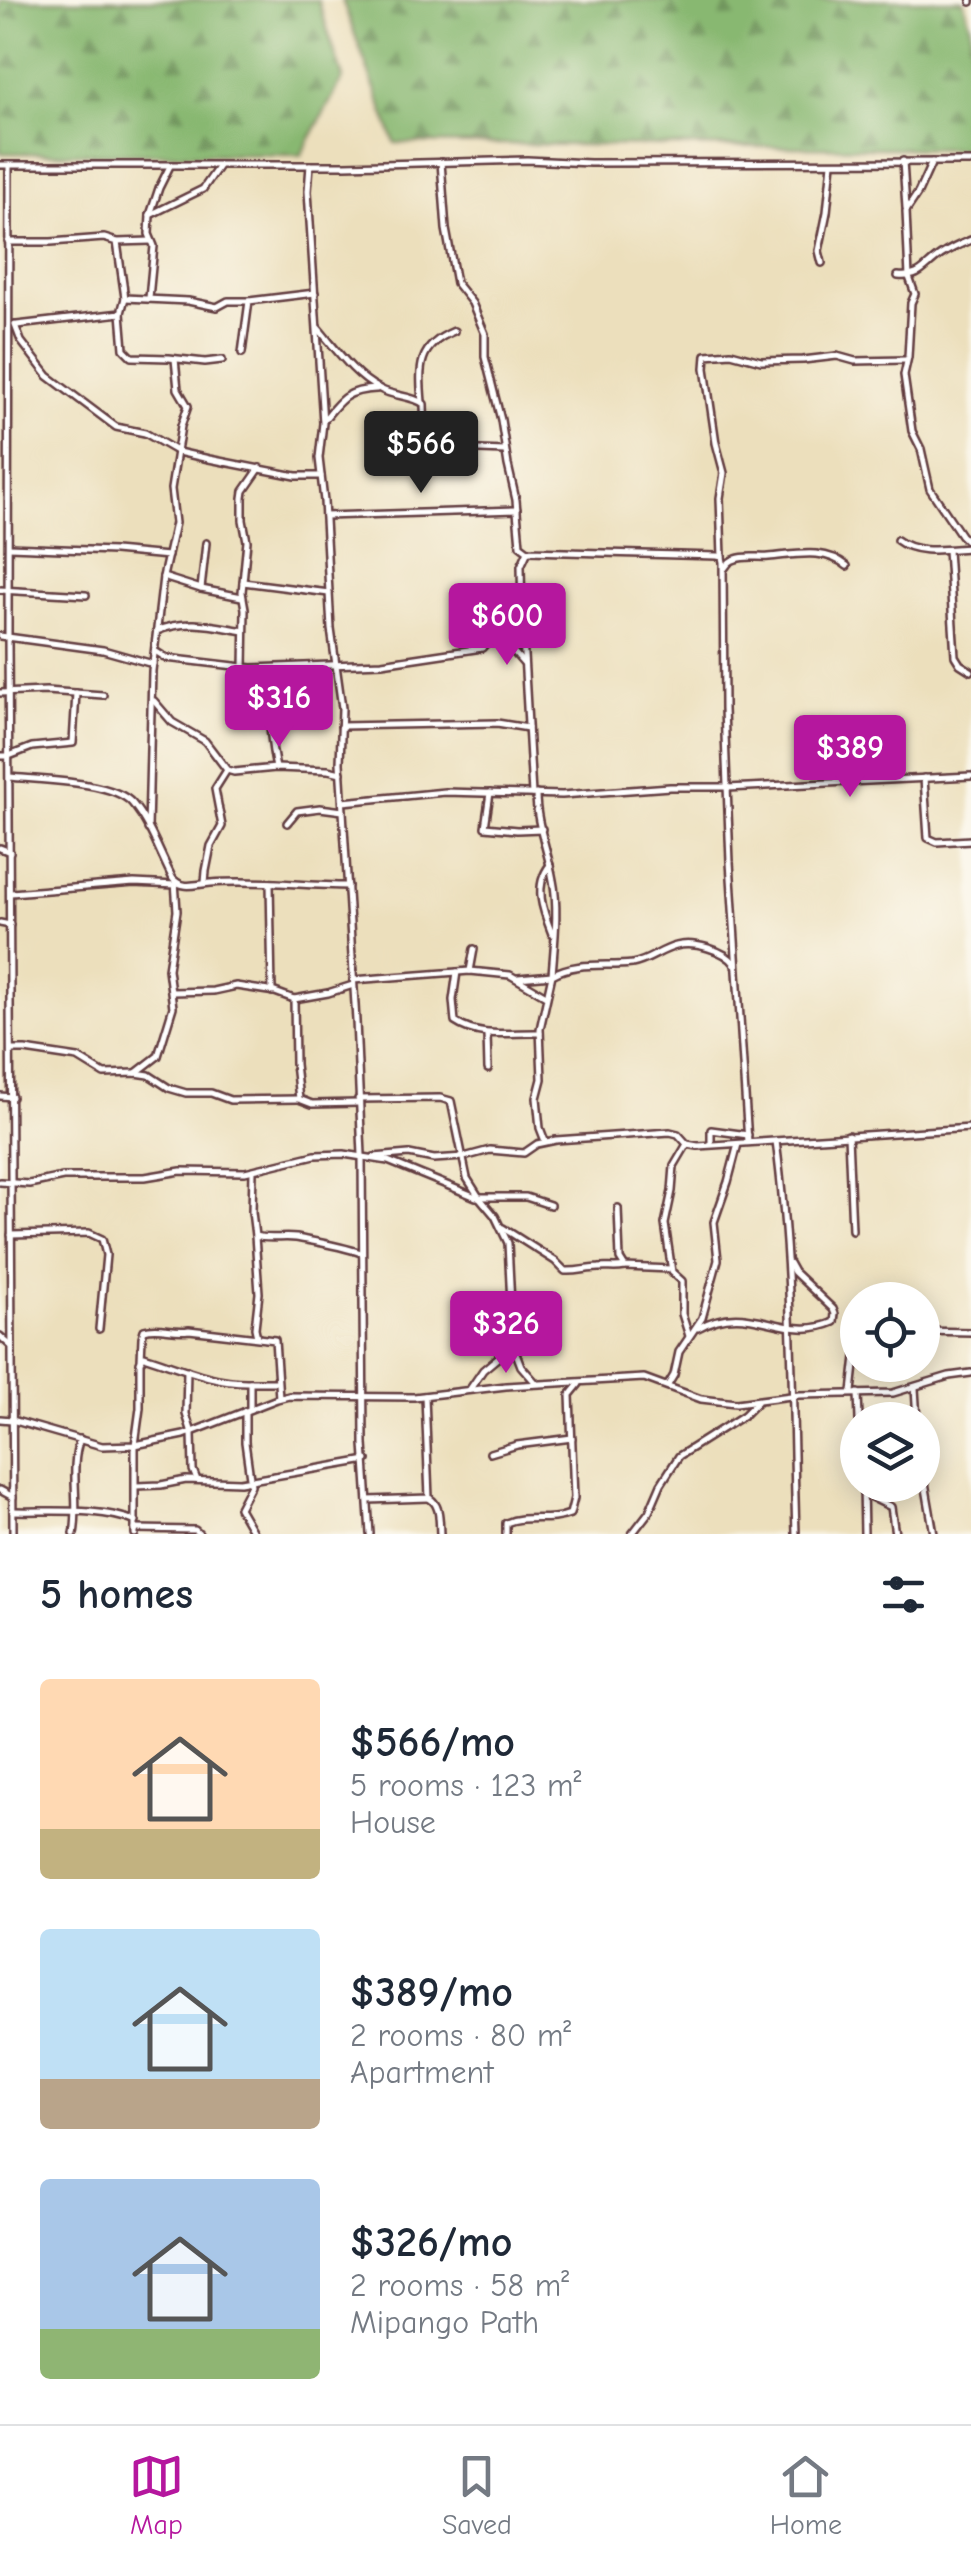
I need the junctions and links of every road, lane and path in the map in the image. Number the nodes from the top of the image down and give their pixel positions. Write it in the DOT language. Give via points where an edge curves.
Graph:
graph roads {
  1 [pos="903,161"];
  2 [pos="441,162"];
  3 [pos="932,162"];
  4 [pos="971,162"];
  5 [pos="832,163"];
  6 [pos="0,165"];
  7 [pos="9,165"];
  8 [pos="171,165"];
  9 [pos="220,165"];
  10 [pos="310,165"];
  11 [pos="906,211"];
  12 [pos="150,215"];
  13 [pos="971,240"];
  14 [pos="151,241"];
  15 [pos="8,242"];
  16 [pos="117,242"];
  17 [pos="822,262"];
  18 [pos="898,276"];
  19 [pos="910,277"];
  20 [pos="315,293"];
  21 [pos="125,298"];
  22 [pos="149,298"];
  23 [pos="249,301"];
  24 [pos="121,313"];
  25 [pos="316,325"];
  26 [pos="11,326"];
  27 [pos="454,331"];
  28 [pos="242,354"];
  29 [pos="175,359"];
  30 [pos="222,360"];
  31 [pos="908,360"];
  32 [pos="378,389"];
  33 [pos="422,402"];
  34 [pos="322,422"];
  35 [pos="505,451"];
  36 [pos="178,452"];
  37 [pos="260,467"];
  38 [pos="321,476"];
  39 [pos="517,510"];
  40 [pos="325,516"];
  41 [pos="898,540"];
  42 [pos="206,542"];
  43 [pos="9,547"];
  44 [pos="971,547"];
  45 [pos="948,550"];
  46 [pos="528,551"];
  47 [pos="168,556"];
  48 [pos="722,558"];
  49 [pos="848,566"];
  50 [pos="724,569"];
  51 [pos="163,577"];
  52 [pos="243,582"];
  53 [pos="201,589"];
  54 [pos="0,590"];
  55 [pos="9,590"];
  56 [pos="330,593"];
  57 [pos="86,595"];
  58 [pos="243,597"];
  59 [pos="158,630"];
  60 [pos="244,631"];
  61 [pos="4,636"];
  62 [pos="155,651"];
  63 [pos="153,664"];
  64 [pos="524,664"];
  65 [pos="335,665"];
  66 [pos="244,668"];
  67 [pos="259,668"];
  68 [pos="971,671"];
  69 [pos="0,693"];
  70 [pos="9,693"];
  71 [pos="76,693"];
  72 [pos="103,695"];
  73 [pos="152,699"];
  74 [pos="341,726"];
  75 [pos="528,728"];
  76 [pos="3,755"];
  77 [pos="276,768"];
  78 [pos="227,770"];
  79 [pos="341,773"];
  80 [pos="971,776"];
  81 [pos="10,777"];
  82 [pos="924,778"];
  83 [pos="727,788"];
  84 [pos="490,794"];
  85 [pos="534,794"];
  86 [pos="343,802"];
  87 [pos="343,811"];
  88 [pos="287,822"];
  89 [pos="148,829"];
  90 [pos="542,829"];
  91 [pos="971,840"];
  92 [pos="0,848"];
  93 [pos="10,852"];
  94 [pos="550,865"];
  95 [pos="553,876"];
  96 [pos="541,878"];
  97 [pos="176,883"];
  98 [pos="206,883"];
  99 [pos="270,883"];
  100 [pos="348,886"];
  101 [pos="11,893"];
  102 [pos="0,923"];
  103 [pos="10,925"];
  104 [pos="553,937"];
  105 [pos="474,949"];
  106 [pos="737,966"];
  107 [pos="470,971"];
  108 [pos="457,972"];
  109 [pos="552,974"];
  110 [pos="518,978"];
  111 [pos="0,981"];
  112 [pos="10,981"];
  113 [pos="353,983"];
  114 [pos="172,992"];
  115 [pos="272,992"];
  116 [pos="546,996"];
  117 [pos="294,998"];
  118 [pos="487,1034"];
  119 [pos="540,1034"];
  120 [pos="11,1050"];
  121 [pos="488,1069"];
  122 [pos="136,1073"];
  123 [pos="0,1096"];
  124 [pos="12,1097"];
  125 [pos="299,1099"];
  126 [pos="358,1101"];
  127 [pos="971,1128"];
  128 [pos="848,1134"];
  129 [pos="748,1139"];
  130 [pos="776,1141"];
  131 [pos="546,1142"];
  132 [pos="711,1143"];
  133 [pos="687,1144"];
  134 [pos="738,1144"];
  135 [pos="362,1155"];
  136 [pos="374,1157"];
  137 [pos="464,1157"];
  138 [pos="253,1171"];
  139 [pos="0,1182"];
  140 [pos="12,1182"];
  141 [pos="479,1198"];
  142 [pos="550,1205"];
  143 [pos="618,1208"];
  144 [pos="500,1225"];
  145 [pos="852,1230"];
  146 [pos="12,1235"];
  147 [pos="256,1236"];
  148 [pos="361,1253"];
  149 [pos="786,1255"];
  150 [pos="625,1266"];
  151 [pos="671,1270"];
  152 [pos="99,1328"];
  153 [pos="789,1328"];
  154 [pos="697,1329"];
  155 [pos="940,1331"];
  156 [pos="971,1332"];
  157 [pos="0,1336"];
  158 [pos="257,1337"];
  159 [pos="689,1338"];
  160 [pos="513,1345"];
  161 [pos="11,1346"];
  162 [pos="140,1362"];
  163 [pos="187,1370"];
  164 [pos="971,1373"];
  165 [pos="250,1382"];
  166 [pos="277,1382"];
  167 [pos="581,1382"];
  168 [pos="856,1382"];
  169 [pos="537,1384"];
  170 [pos="668,1386"];
  171 [pos="915,1387"];
  172 [pos="468,1391"];
  173 [pos="855,1392"];
  174 [pos="364,1396"];
  175 [pos="425,1396"];
  176 [pos="792,1396"];
  177 [pos="279,1398"];
  178 [pos="758,1401"];
  179 [pos="856,1402"];
  180 [pos="916,1402"];
  181 [pos="247,1410"];
  182 [pos="0,1419"];
  183 [pos="12,1420"];
  184 [pos="192,1433"];
  185 [pos="572,1438"];
  186 [pos="80,1439"];
  187 [pos="134,1445"];
  188 [pos="490,1453"];
  189 [pos="367,1460"];
  190 [pos="197,1480"];
  191 [pos="251,1480"];
  192 [pos="136,1486"];
  193 [pos="0,1490"];
  194 [pos="13,1498"];
  195 [pos="428,1498"];
  196 [pos="368,1500"];
  197 [pos="863,1502"];
  198 [pos="884,1502"];
  199 [pos="928,1502"];
  200 [pos="13,1511"];
  201 [pos="77,1513"];
  202 [pos="136,1528"];
  203 [pos="13,1534"];
  204 [pos="74,1534"];
  205 [pos="200,1534"];
  206 [pos="254,1534"];
  207 [pos="370,1534"];
  208 [pos="440,1534"];
  209 [pos="506,1534"];
  210 [pos="632,1534"];
  211 [pos="796,1534"];
  212 [pos="864,1534"];
  213 [pos="896,1534"];
  214 [pos="934,1534"];
  1 -- 3 [label="street"];
  1 -- 5 [label="street"];
  1 -- 11 [label="street"];
  2 -- 5 [label="street"];
  2 -- 10 [label="street"];
  2 -- 35 [label="street" via="456,283 485,334"];
  3 -- 4 [label="street"];
  3 -- 11 [label="street"];
  5 -- 17 [label="street"];
  6 -- 7 [label="street"];
  7 -- 8 [label="street"];
  7 -- 15 [label="street"];
  8 -- 9 [label="street"];
  8 -- 12 [label="street"];
  9 -- 10 [label="street"];
  9 -- 12 [label="street" via="203,190"];
  10 -- 20 [label="street"];
  11 -- 19 [label="street"];
  12 -- 14 [label="street"];
  13 -- 19 [label="street"];
  14 -- 16 [label="street"];
  14 -- 22 [label="street"];
  15 -- 16 [label="street"];
  15 -- 26 [label="street"];
  16 -- 21 [label="street"];
  18 -- 19 [label="street"];
  19 -- 31 [label="street" via="915,294"];
  20 -- 23 [label="street"];
  20 -- 25 [label="street"];
  21 -- 22 [label="street"];
  21 -- 24 [label="street"];
  22 -- 23 [label="street" via="217,308 228,300"];
  23 -- 28 [label="street"];
  24 -- 26 [label="street"];
  24 -- 29 [label="street" via="124,348 132,357"];
  25 -- 32 [label="street"];
  25 -- 34 [label="street"];
  26 -- 36 [label="street" via="60,386 116,427 150,435"];
  26 -- 43 [label="street"];
  27 -- 33 [label="street" via="437,338 424,358"];
  29 -- 30 [label="street"];
  29 -- 36 [label="street" via="178,389 188,406"];
  31 -- 44 [label="street" via="912,431 930,488"];
  31 -- 48 [label="street" via="706,356 724,473"];
  32 -- 33 [label="street"];
  32 -- 34 [label="street" via="347,394"];
  33 -- 35 [label="street" via="428,448"];
  34 -- 38 [label="street"];
  35 -- 39 [label="street"];
  36 -- 37 [label="street"];
  36 -- 47 [label="street"];
  37 -- 38 [label="street"];
  37 -- 52 [label="street" via="242,498"];
  38 -- 40 [label="street"];
  39 -- 40 [label="street"];
  39 -- 46 [label="street" via="519,542"];
  40 -- 56 [label="street"];
  41 -- 45 [label="street" via="907,547"];
  42 -- 53 [label="street"];
  43 -- 47 [label="street"];
  43 -- 55 [label="street"];
  44 -- 45 [label="street"];
  45 -- 68 [label="street" via="955,656"];
  46 -- 48 [label="street"];
  46 -- 64 [label="street" via="521,566"];
  47 -- 51 [label="street"];
  48 -- 50 [label="street"];
  49 -- 50 [label="street" via="806,552 744,557"];
  50 -- 83 [label="street"];
  51 -- 53 [label="street"];
  51 -- 59 [label="street"];
  52 -- 56 [label="street"];
  52 -- 58 [label="street"];
  53 -- 58 [label="street"];
  54 -- 55 [label="street"];
  55 -- 57 [label="street"];
  55 -- 61 [label="street"];
  56 -- 65 [label="street"];
  58 -- 60 [label="street"];
  59 -- 60 [label="street" via="201,623"];
  59 -- 62 [label="street"];
  60 -- 66 [label="street"];
  61 -- 63 [label="street"];
  61 -- 70 [label="street"];
  62 -- 63 [label="street"];
  62 -- 66 [label="street"];
  63 -- 73 [label="street"];
  64 -- 65 [label="street" via="502,638 482,648"];
  64 -- 75 [label="street"];
  65 -- 67 [label="street"];
  65 -- 74 [label="street"];
  66 -- 67 [label="street"];
  67 -- 77 [label="street"];
  69 -- 70 [label="street"];
  70 -- 71 [label="street"];
  70 -- 76 [label="street"];
  71 -- 72 [label="street"];
  71 -- 76 [label="street" via="73,743"];
  73 -- 78 [label="street" via="172,722 205,740"];
  73 -- 89 [label="street"];
  74 -- 75 [label="street"];
  74 -- 79 [label="street"];
  75 -- 85 [label="street"];
  76 -- 81 [label="street"];
  77 -- 78 [label="street"];
  77 -- 79 [label="street"];
  78 -- 98 [label="street" via="215,789 222,826"];
  79 -- 86 [label="street"];
  80 -- 82 [label="street"];
  81 -- 89 [label="street" via="119,794"];
  81 -- 93 [label="street"];
  82 -- 83 [label="street"];
  82 -- 91 [label="street" via="928,838"];
  83 -- 85 [label="street"];
  83 -- 106 [label="street"];
  84 -- 85 [label="street"];
  84 -- 86 [label="street"];
  84 -- 90 [label="street" via="485,827"];
  85 -- 90 [label="street"];
  86 -- 87 [label="street"];
  87 -- 88 [label="street" via="296,811"];
  87 -- 100 [label="street"];
  89 -- 97 [label="street"];
  90 -- 94 [label="street"];
  92 -- 93 [label="street"];
  93 -- 101 [label="street"];
  94 -- 95 [label="street"];
  94 -- 96 [label="street"];
  95 -- 96 [label="street"];
  95 -- 104 [label="street"];
  96 -- 104 [label="street"];
  97 -- 98 [label="street"];
  97 -- 101 [label="street"];
  97 -- 114 [label="street"];
  98 -- 99 [label="street"];
  99 -- 100 [label="street"];
  99 -- 115 [label="street"];
  100 -- 113 [label="street"];
  101 -- 103 [label="street"];
  102 -- 103 [label="street"];
  103 -- 112 [label="street"];
  104 -- 109 [label="street"];
  105 -- 107 [label="street"];
  106 -- 109 [label="street" via="716,949 678,945 641,962"];
  106 -- 129 [label="street"];
  107 -- 108 [label="street"];
  107 -- 110 [label="street"];
  108 -- 113 [label="street"];
  108 -- 118 [label="street" via="455,1022"];
  109 -- 110 [label="street"];
  109 -- 116 [label="street"];
  110 -- 116 [label="street"];
  111 -- 112 [label="street"];
  112 -- 120 [label="street"];
  113 -- 117 [label="street"];
  113 -- 126 [label="street"];
  114 -- 115 [label="street" via="236,986"];
  114 -- 122 [label="street" via="159,1053"];
  115 -- 117 [label="street"];
  116 -- 119 [label="street"];
  117 -- 125 [label="street"];
  118 -- 119 [label="street"];
  118 -- 121 [label="street"];
  119 -- 131 [label="street" via="537,1098"];
  120 -- 122 [label="street" via="78,1058 106,1075"];
  120 -- 124 [label="street"];
  122 -- 125 [label="street" via="180,1092 230,1100"];
  123 -- 124 [label="street"];
  124 -- 140 [label="street"];
  125 -- 126 [label="street"];
  126 -- 135 [label="street"];
  126 -- 137 [label="street" via="451,1101"];
  127 -- 128 [label="street"];
  128 -- 130 [label="street"];
  128 -- 145 [label="street"];
  129 -- 130 [label="street"];
  129 -- 132 [label="street" via="711,1130"];
  129 -- 134 [label="street"];
  130 -- 149 [label="street"];
  131 -- 133 [label="street" via="670,1132"];
  131 -- 137 [label="street" via="524,1153 490,1150"];
  132 -- 133 [label="street"];
  132 -- 134 [label="street"];
  133 -- 151 [label="street" via="674,1166 666,1224"];
  134 -- 154 [label="street" via="714,1222 718,1260"];
  135 -- 136 [label="street"];
  135 -- 138 [label="street" via="315,1155"];
  135 -- 148 [label="street"];
  136 -- 137 [label="street"];
  136 -- 141 [label="street"];
  137 -- 141 [label="street"];
  138 -- 140 [label="street"];
  138 -- 147 [label="street"];
  139 -- 140 [label="street"];
  140 -- 146 [label="street"];
  141 -- 142 [label="street" via="526,1197"];
  141 -- 144 [label="street"];
  143 -- 150 [label="street"];
  144 -- 150 [label="street" via="565,1272"];
  144 -- 160 [label="street" via="508,1243"];
  146 -- 152 [label="street" via="102,1238"];
  146 -- 161 [label="street"];
  147 -- 148 [label="street"];
  147 -- 158 [label="street"];
  148 -- 174 [label="street"];
  149 -- 153 [label="street"];
  149 -- 153 [label="street" via="836,1319"];
  150 -- 151 [label="street"];
  151 -- 159 [label="street" via="682,1281"];
  153 -- 154 [label="street" via="743,1316"];
  153 -- 176 [label="street"];
  154 -- 159 [label="street"];
  155 -- 156 [label="street"];
  157 -- 161 [label="street"];
  158 -- 162 [label="street" via="155,1327 144,1330"];
  158 -- 166 [label="street" via="275,1340"];
  159 -- 170 [label="street"];
  160 -- 169 [label="street"];
  160 -- 172 [label="street"];
  161 -- 183 [label="street"];
  162 -- 163 [label="street" via="144,1356"];
  162 -- 187 [label="street"];
  163 -- 165 [label="street"];
  163 -- 184 [label="street"];
  164 -- 171 [label="street"];
  165 -- 166 [label="street"];
  165 -- 181 [label="street"];
  166 -- 177 [label="street"];
  167 -- 169 [label="street"];
  167 -- 170 [label="street" via="644,1378"];
  167 -- 185 [label="street" via="570,1395"];
  168 -- 173 [label="street"];
  169 -- 172 [label="street"];
  170 -- 178 [label="street" via="708,1401"];
  171 -- 173 [label="street"];
  171 -- 180 [label="street"];
  172 -- 175 [label="street"];
  173 -- 176 [label="street"];
  173 -- 179 [label="street"];
  174 -- 175 [label="street"];
  174 -- 177 [label="street"];
  174 -- 189 [label="street"];
  175 -- 195 [label="street"];
  176 -- 178 [label="street"];
  176 -- 211 [label="street"];
  177 -- 181 [label="street"];
  178 -- 210 [label="street" via="679,1456"];
  181 -- 184 [label="street"];
  181 -- 191 [label="street"];
  182 -- 183 [label="street"];
  183 -- 186 [label="street"];
  183 -- 194 [label="street"];
  184 -- 187 [label="street"];
  184 -- 190 [label="street"];
  185 -- 188 [label="street"];
  185 -- 209 [label="street" via="570,1514 518,1518 506,1523"];
  186 -- 187 [label="street"];
  186 -- 201 [label="street"];
  187 -- 192 [label="street"];
  189 -- 191 [label="street"];
  189 -- 196 [label="street"];
  190 -- 191 [label="street"];
  190 -- 192 [label="street"];
  191 -- 206 [label="street" via="239,1508"];
  192 -- 202 [label="street"];
  193 -- 194 [label="street"];
  194 -- 200 [label="street"];
  195 -- 196 [label="street"];
  195 -- 208 [label="street" via="438,1508"];
  196 -- 207 [label="street"];
  197 -- 212 [label="street"];
  198 -- 213 [label="street" via="892,1507"];
  199 -- 214 [label="street"];
  200 -- 201 [label="street"];
  200 -- 203 [label="street"];
  201 -- 202 [label="street" via="117,1514"];
  201 -- 204 [label="street"];
  202 -- 205 [label="street"];
}
